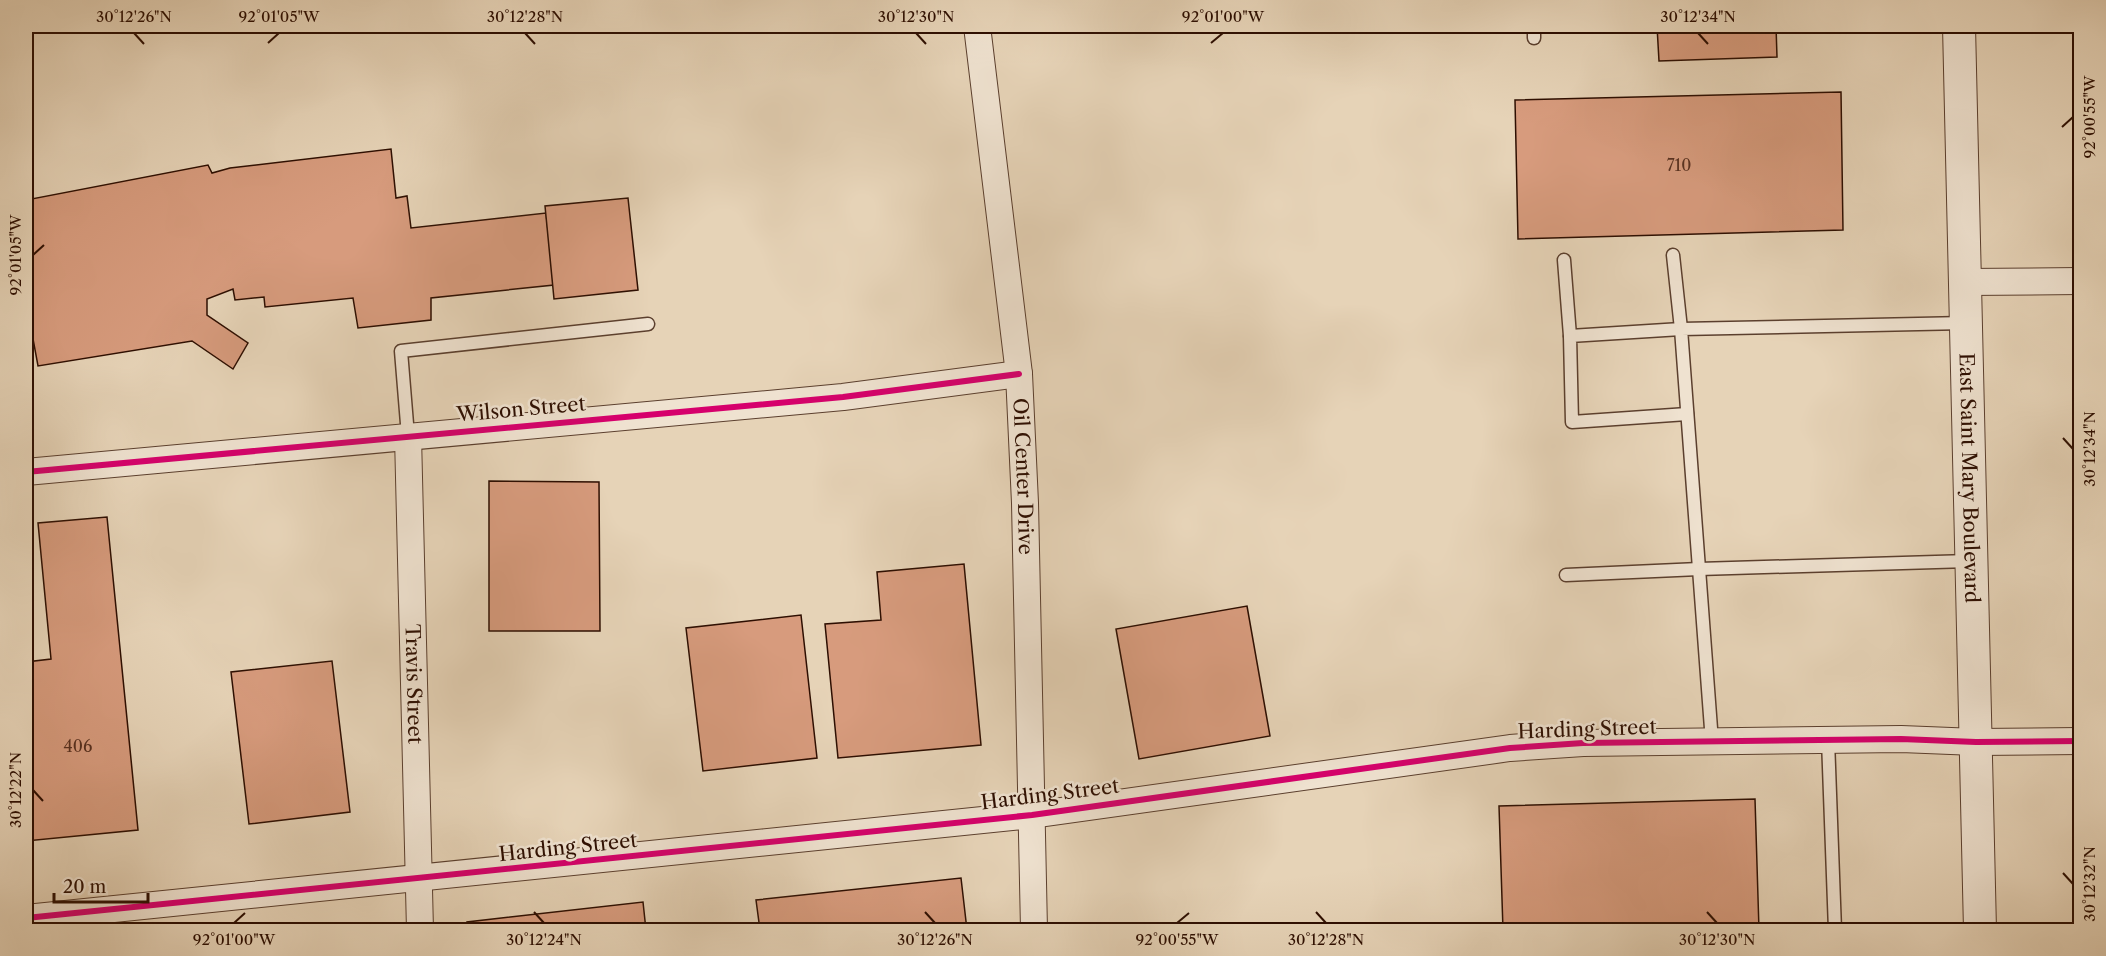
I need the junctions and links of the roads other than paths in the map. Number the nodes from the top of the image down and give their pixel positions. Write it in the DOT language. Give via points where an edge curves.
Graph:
graph roads {
  1 [pos="977,26"];
  2 [pos="1959,26"];
  3 [pos="1673,255"];
  4 [pos="1564,260"];
  5 [pos="2080,280"];
  6 [pos="1965,282"];
  7 [pos="1966,322"];
  8 [pos="648,324"];
  9 [pos="1681,329"];
  10 [pos="1569,336"];
  11 [pos="1019,375"];
  12 [pos="1687,414"];
  13 [pos="408,436"];
  14 [pos="26,472"];
  15 [pos="1972,561"];
  16 [pos="1699,569"];
  17 [pos="1566,575"];
  18 [pos="1828,740"];
  19 [pos="2080,741"];
  20 [pos="1712,742"];
  21 [pos="1976,742"];
  22 [pos="1032,814"];
  23 [pos="419,879"];
  24 [pos="26,918"];
  25 [pos="420,930"];
  26 [pos="1034,930"];
  27 [pos="1835,930"];
  28 [pos="1980,930"];
  1 -- 11 [label="street, Oil Center Drive"];
  2 -- 6 [label="street, East Saint Mary Boulevard"];
  3 -- 9 [label="lane"];
  4 -- 10 [label="lane"];
  5 -- 6 [label="street"];
  6 -- 7 [label="street, East Saint Mary Boulevard"];
  7 -- 9 [label="lane"];
  7 -- 15 [label="street, East Saint Mary Boulevard"];
  8 -- 13 [label="lane" via="401,351"];
  9 -- 10 [label="lane"];
  9 -- 12 [label="lane"];
  10 -- 12 [label="lane" via="1572,422"];
  11 -- 13 [label="street, Wilson Street" via="831,398"];
  11 -- 22 [label="street, Oil Center Drive"];
  12 -- 16 [label="lane"];
  13 -- 14 [label="street, Wilson Street"];
  13 -- 23 [label="street, Travis Street"];
  15 -- 16 [label="lane"];
  15 -- 21 [label="street, East Saint Mary Boulevard"];
  16 -- 17 [label="lane"];
  16 -- 20 [label="lane"];
  18 -- 20 [label="street, Harding Street"];
  18 -- 21 [label="street, Harding Street"];
  18 -- 27 [label="lane"];
  19 -- 21 [label="street, Harding Street"];
  20 -- 22 [label="street, Harding Street" via="1510,748"];
  21 -- 28 [label="street, East Saint Mary Boulevard"];
  22 -- 23 [label="street, Harding Street"];
  22 -- 26 [label="street, Oil Center Drive"];
  23 -- 24 [label="street, Harding Street"];
  23 -- 25 [label="street, Travis Street"];
}
